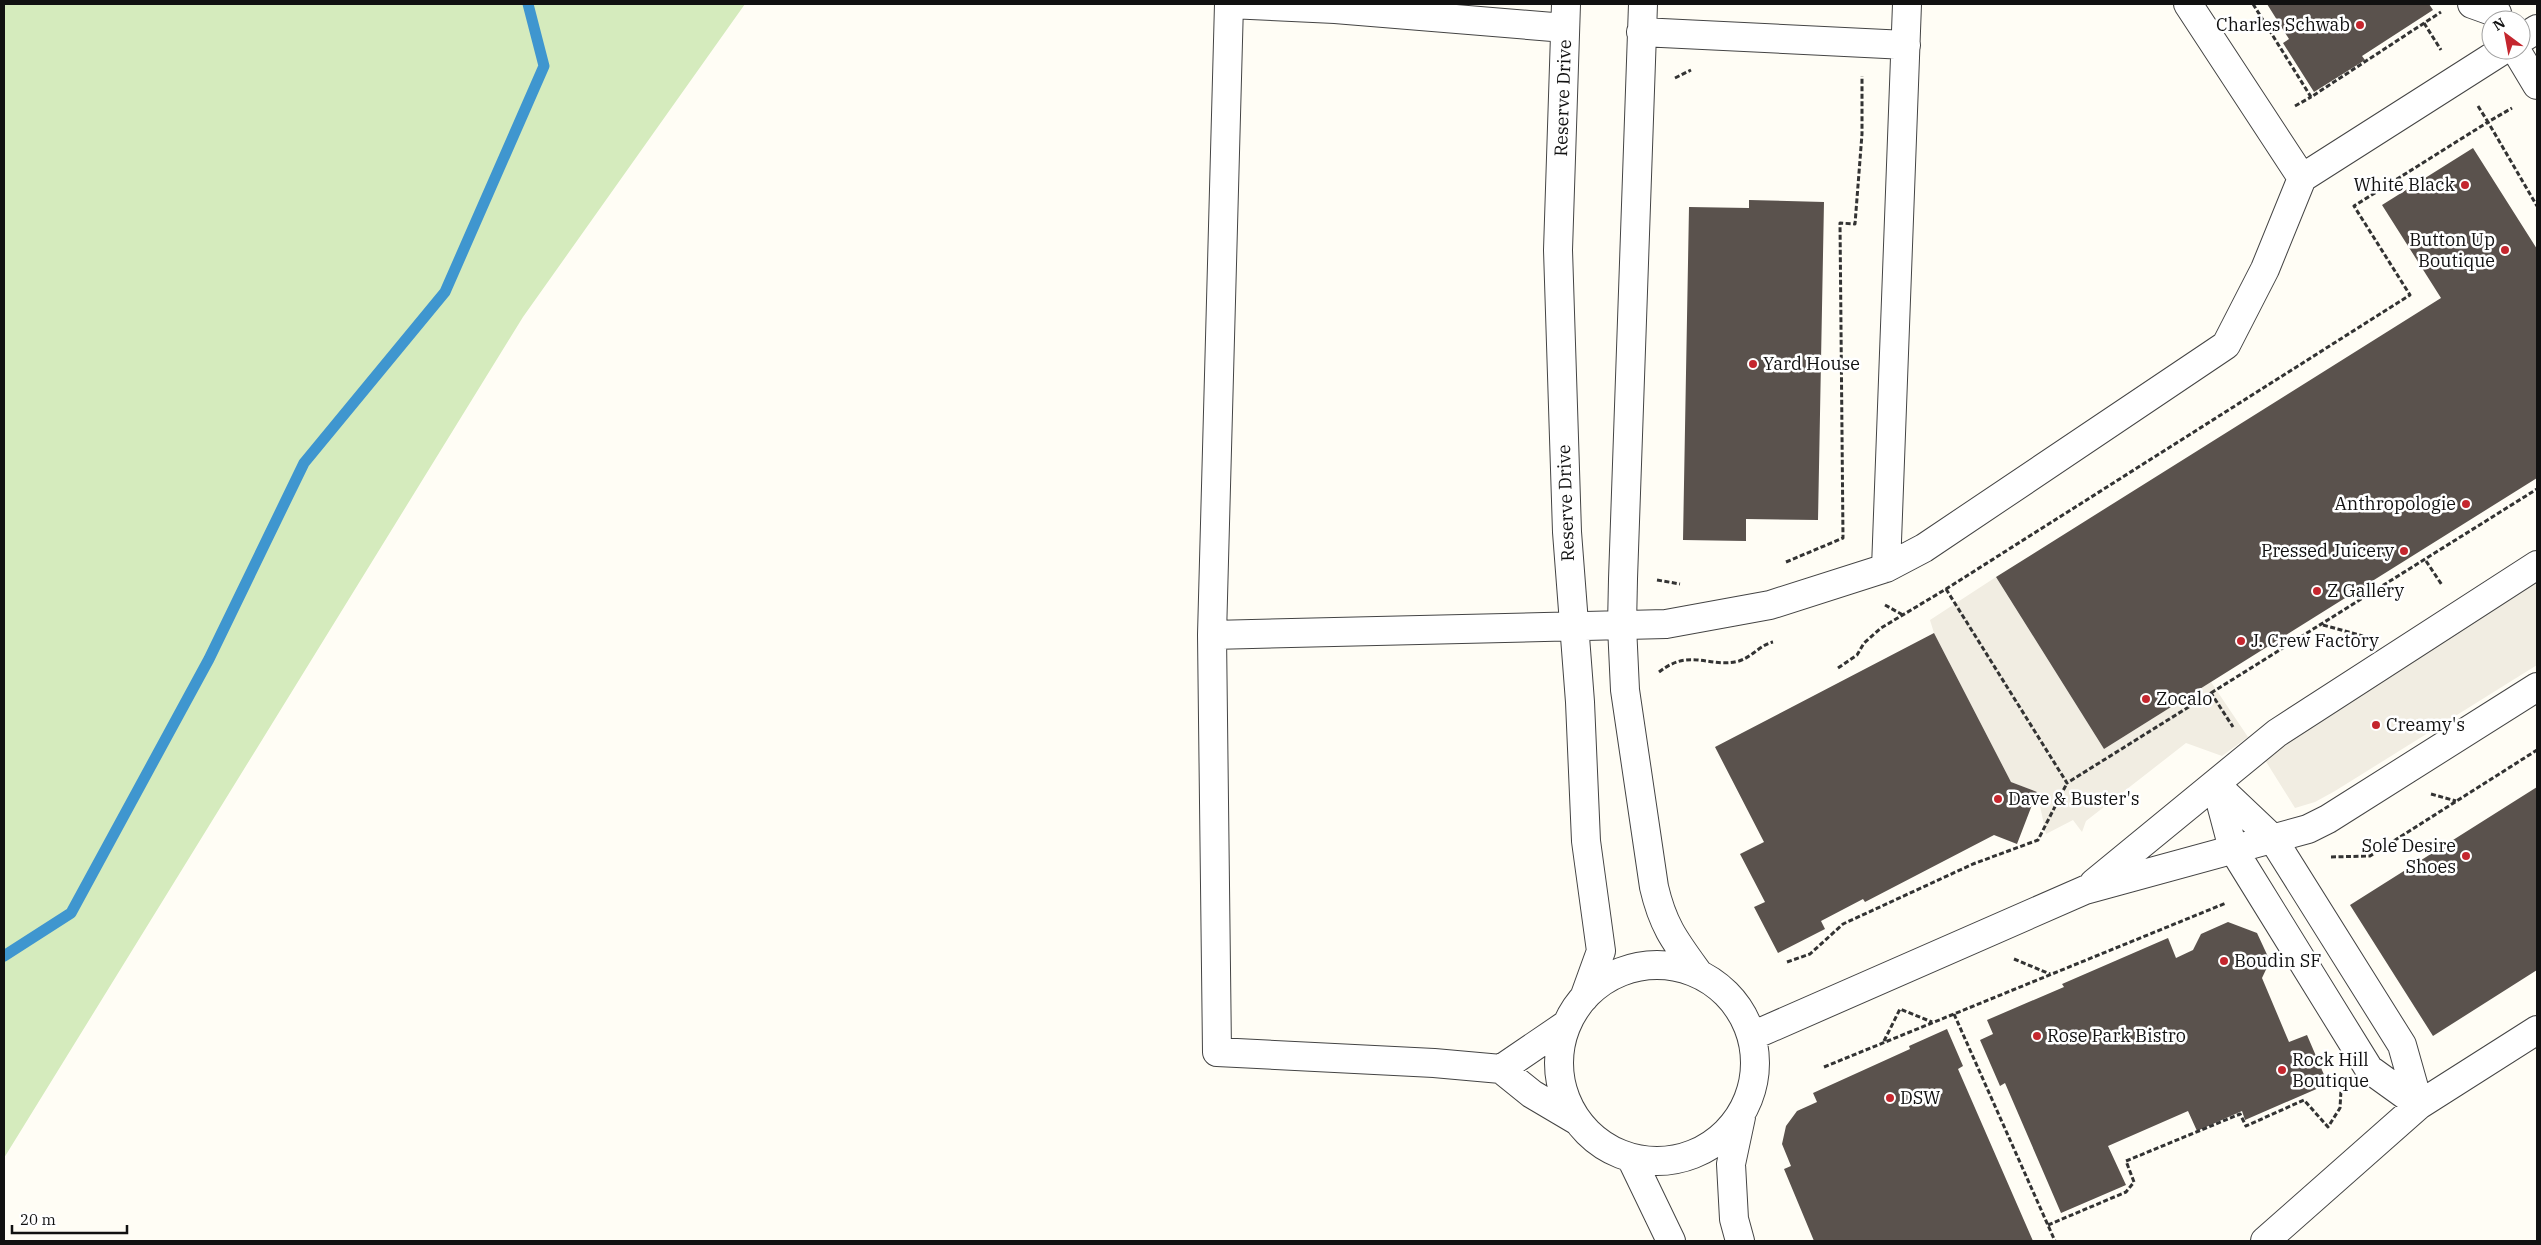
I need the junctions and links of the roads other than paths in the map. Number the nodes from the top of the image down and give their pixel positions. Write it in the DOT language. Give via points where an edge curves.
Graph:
graph roads {
  1 [pos="1643,4"];
  2 [pos="1908,4"];
  3 [pos="2188,4"];
  4 [pos="1566,16"];
  5 [pos="1641,32"];
  6 [pos="1906,44"];
  7 [pos="2487,60"];
  8 [pos="2522,60"];
  9 [pos="2537,85"];
  10 [pos="2302,178"];
  11 [pos="2537,566"];
  12 [pos="1886,568"];
  13 [pos="1622,626"];
  14 [pos="1572,627"];
  15 [pos="1212,635"];
  16 [pos="2537,687"];
  17 [pos="2216,785"];
  18 [pos="2273,839"];
  19 [pos="2233,849"];
  20 [pos="2086,890"];
  21 [pos="1699,974"];
  22 [pos="1584,998"];
  23 [pos="1567,1024"];
  24 [pos="2537,1030"];
  25 [pos="1752,1036"];
  26 [pos="1501,1069"];
  27 [pos="2420,1105"];
  28 [pos="1741,1115"];
  29 [pos="1576,1120"];
  30 [pos="1631,1158"];
  31 [pos="1671,1241"];
  32 [pos="1740,1241"];
  33 [pos="2265,1241"];
  1 -- 5 [label="street"];
  2 -- 6 [label="street"];
  3 -- 10 [label="street"];
  4 -- 14 [label="street, Reserve Drive" via="1558,250"];
  4 -- 15 [label="street" via="1229,4"];
  5 -- 6 [label="street"];
  5 -- 13 [label="street"];
  6 -- 12 [label="street"];
  7 -- 10 [label="street"];
  8 -- 9 [label="street"];
  10 -- 12 [label="street" via="2265,268 2226,345 1924,548"];
  11 -- 17 [label="street" via="2277,733"];
  12 -- 13 [label="street" via="1770,605 1666,624"];
  13 -- 14 [label="street"];
  13 -- 21 [label="street" via="1625,690 1654,887 1661,916 1673,939"];
  14 -- 15 [label="street"];
  14 -- 22 [label="street, Reserve Drive" via="1580,702 1586,840 1601,951"];
  15 -- 26 [label="street" via="1217,1052"];
  16 -- 18 [label="street" via="2328,819 2308,829"];
  17 -- 18 [label="street"];
  17 -- 19 [label="street"];
  17 -- 20 [label="street"];
  18 -- 19 [label="street"];
  18 -- 27 [label="street" via="2402,1046"];
  19 -- 20 [label="street"];
  19 -- 27 [label="street" via="2369,1069"];
  20 -- 25 [label="street"];
  21 -- 22 [label="street" via="1668,965 1637,967 1608,978"];
  21 -- 25 [label="street" via="1722,989 1741,1010"];
  22 -- 23 [label="street"];
  23 -- 26 [label="street"];
  23 -- 29 [label="street" via="1559,1057 1562,1090"];
  24 -- 27 [label="street"];
  25 -- 28 [label="street" via="1755,1072 1752,1090"];
  26 -- 29 [label="street" via="1532,1094"];
  27 -- 33 [label="street"];
  28 -- 30 [label="street" via="1721,1139 1693,1156 1662,1162"];
  28 -- 32 [label="street" via="1731,1164 1734,1219"];
  29 -- 30 [label="street" via="1600,1144"];
  30 -- 31 [label="street"];
}
